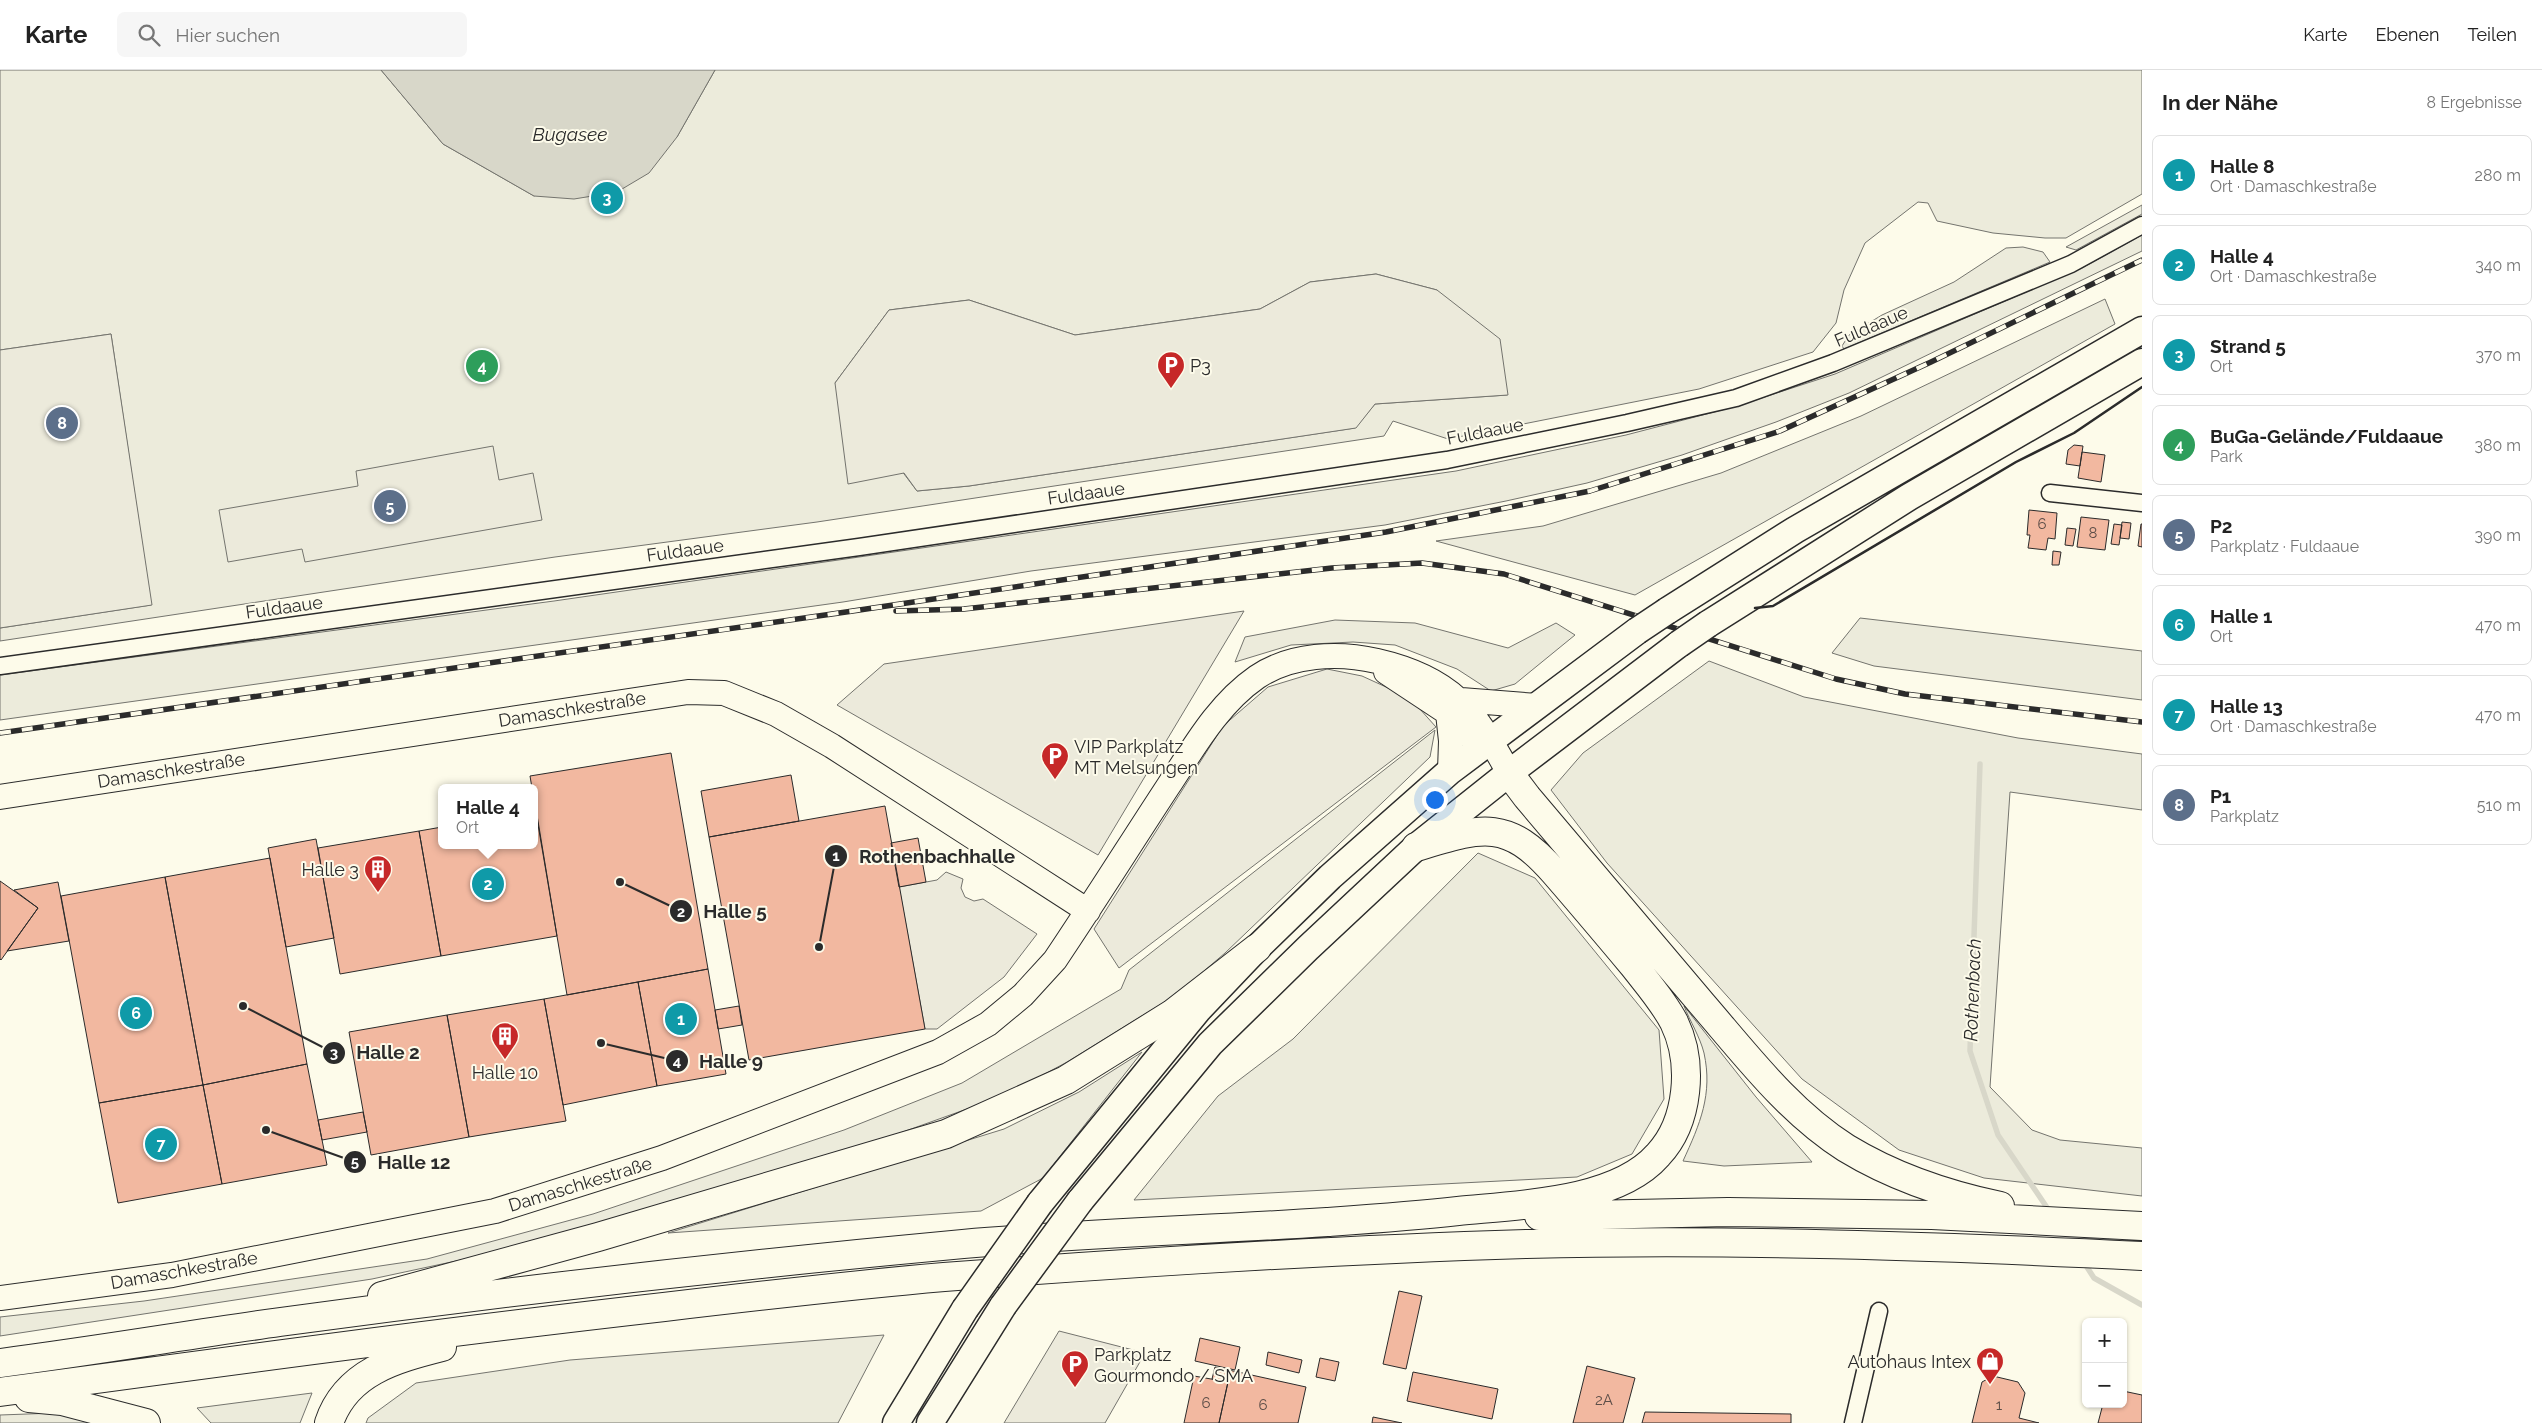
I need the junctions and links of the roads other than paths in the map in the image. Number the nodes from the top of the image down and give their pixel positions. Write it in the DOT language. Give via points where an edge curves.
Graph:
graph roads {
  1 [pos="2142,225"];
  2 [pos="2142,330"];
  3 [pos="2142,362"];
  4 [pos="2050,493"];
  5 [pos="2142,504"];
  6 [pos="0,666"];
  7 [pos="1455,706"];
  8 [pos="1537,706"];
  9 [pos="1487,744"];
  10 [pos="1450,771"];
  11 [pos="1509,773"];
  12 [pos="0,797"];
  13 [pos="1416,847"];
  14 [pos="1088,911"];
  15 [pos="1257,948"];
  16 [pos="1385,1218"];
  17 [pos="2058,1219"];
  18 [pos="2142,1226"];
  19 [pos="2142,1256"];
  20 [pos="0,1298"];
  21 [pos="1879,1311"];
  22 [pos="585,1316"];
  23 [pos="281,1322"];
  24 [pos="0,1363"];
  25 [pos="0,1392"];
  26 [pos="0,1396"];
  27 [pos="146,1423"];
  28 [pos="329,1423"];
  29 [pos="896,1423"];
  30 [pos="930,1423"];
  31 [pos="1852,1423"];
  1 -- 6 [label="street, Fuldaaue" via="2071,264 1834,363 1736,398 1627,423 1447,460 869,545"];
  2 -- 8 [label="main road, bridge" via="1795,530 1638,631"];
  3 -- 11 [label="main road, bridge" via="1909,497 1708,624"];
  4 -- 5 [label="street"];
  7 -- 8 [label="street, Damaschkestraße"];
  7 -- 9 [label="street, Damaschkestraße"];
  7 -- 10 [label="street"];
  7 -- 14 [label="street, Damaschkestraße" via="1361,657 1324,655 1282,665 1257,677 1212,721"];
  8 -- 9 [label="main road"];
  9 -- 10 [label="main road"];
  9 -- 11 [label="street, Damaschkestraße"];
  10 -- 15 [label="main road" via="1330,877"];
  11 -- 13 [label="main road"];
  11 -- 17 [label="highway" via="1724,1030 1811,1122 1846,1148 1919,1182 1976,1201"];
  12 -- 14 [label="street, Damaschkestraße" via="688,692 724,693 776,714 832,746"];
  13 -- 16 [label="highway" via="1470,831 1492,831 1520,840 1538,854 1658,996 1682,1043 1685,1092 1683,1107 1667,1144 1655,1160 1617,1182 1576,1195 1529,1203"];
  13 -- 30 [label="main road, bridge" via="1210,1044 1080,1201 1003,1306"];
  14 -- 20 [label="street, Damaschkestraße" via="1055,960 1023,995 988,1024 938,1052 662,1158 496,1211 172,1275"];
  15 -- 23 [label="highway" via="1172,1014 1066,1080 946,1134 598,1238"];
  15 -- 29 [label="main road, bridge" via="1198,1010 1040,1203 965,1309"];
  16 -- 17 [label="highway" via="1728,1212"];
  16 -- 23 [label="highway" via="968,1244 756,1265"];
  17 -- 18 [label="highway"];
  19 -- 22 [label="highway" via="1932,1246 1530,1244 1317,1253 937,1278"];
  21 -- 31 [label="street"];
  22 -- 25 [label="highway"];
  22 -- 28 [label="highway" via="447,1346 384,1364 356,1382 336,1407"];
  23 -- 24 [label="highway"];
  26 -- 27 [label="highway" via="62,1401"];
}
